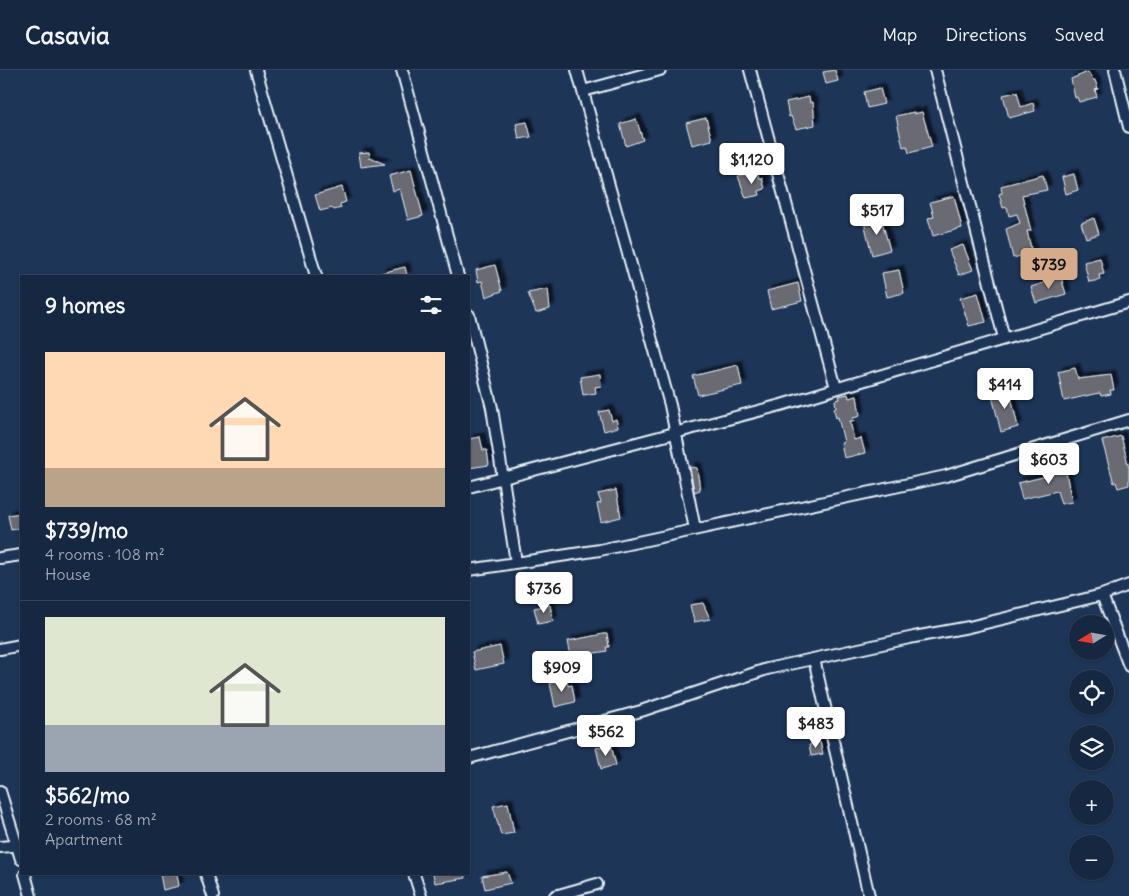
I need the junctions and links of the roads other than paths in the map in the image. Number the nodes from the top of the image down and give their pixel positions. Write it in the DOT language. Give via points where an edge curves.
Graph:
graph roads {
  1 [pos="256,70"];
  2 [pos="402,70"];
  3 [pos="578,70"];
  4 [pos="660,70"];
  5 [pos="750,70"];
  6 [pos="935,70"];
  7 [pos="1115,70"];
  8 [pos="583,91"];
  9 [pos="1129,127"];
  10 [pos="316,275"];
  11 [pos="458,275"];
  12 [pos="1129,302"];
  13 [pos="470,318"];
  14 [pos="1004,338"];
  15 [pos="836,388"];
  16 [pos="1129,420"];
  17 [pos="674,431"];
  18 [pos="504,478"];
  19 [pos="470,487"];
  20 [pos="695,529"];
  21 [pos="20,555"];
  22 [pos="0,558"];
  23 [pos="516,562"];
  24 [pos="470,570"];
  25 [pos="1129,585"];
  26 [pos="1102,595"];
  27 [pos="20,644"];
  28 [pos="0,649"];
  29 [pos="814,659"];
  30 [pos="1129,666"];
  31 [pos="470,758"];
  32 [pos="0,791"];
  33 [pos="20,845"];
  34 [pos="0,847"];
  35 [pos="25,875"];
  36 [pos="206,875"];
  37 [pos="414,875"];
  38 [pos="596,884"];
  39 [pos="31,896"];
  40 [pos="213,896"];
  41 [pos="421,896"];
  42 [pos="555,896"];
  43 [pos="869,896"];
  1 -- 10 [label="street"];
  2 -- 11 [label="street"];
  3 -- 8 [label="street"];
  4 -- 8 [label="street"];
  5 -- 15 [label="street"];
  6 -- 14 [label="street"];
  7 -- 9 [label="street"];
  8 -- 17 [label="street" via="668,396"];
  12 -- 14 [label="street"];
  13 -- 18 [label="street" via="492,408"];
  14 -- 15 [label="street"];
  15 -- 17 [label="street"];
  16 -- 20 [label="street" via="946,476"];
  17 -- 18 [label="street"];
  17 -- 20 [label="street"];
  18 -- 19 [label="street"];
  18 -- 23 [label="street"];
  20 -- 23 [label="street" via="600,550"];
  21 -- 22 [label="street"];
  23 -- 24 [label="street"];
  25 -- 26 [label="street"];
  26 -- 29 [label="street"];
  26 -- 30 [label="street"];
  27 -- 28 [label="street"];
  29 -- 31 [label="street" via="767,669 642,711"];
  29 -- 43 [label="street"];
  32 -- 33 [label="street"];
  33 -- 34 [label="street"];
  35 -- 39 [label="street"];
  36 -- 40 [label="street"];
  37 -- 41 [label="street"];
  38 -- 42 [label="street"];
}
